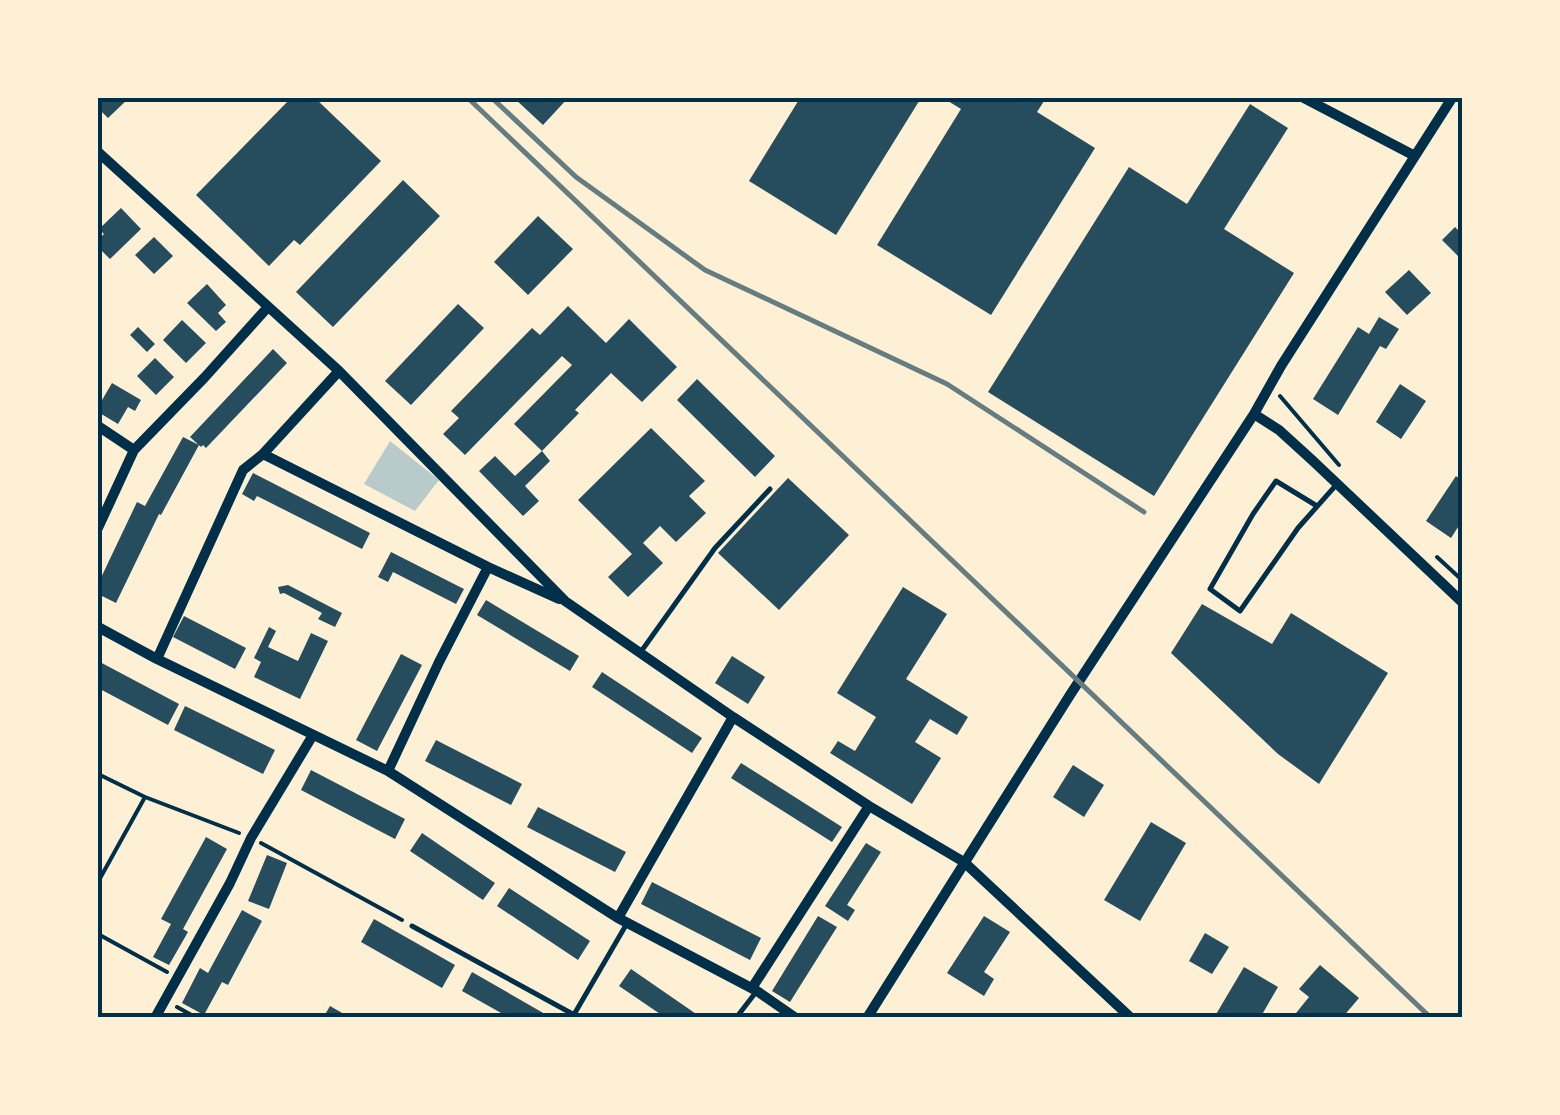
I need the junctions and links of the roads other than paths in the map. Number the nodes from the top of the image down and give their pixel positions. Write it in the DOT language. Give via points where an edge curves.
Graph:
graph roads {
  1 [pos="1304,98"];
  2 [pos="1452,98"];
  3 [pos="98,152"];
  4 [pos="1415,156"];
  5 [pos="268,307"];
  6 [pos="339,371"];
  7 [pos="1254,414"];
  8 [pos="98,426"];
  9 [pos="134,450"];
  10 [pos="263,454"];
  11 [pos="1337,484"];
  12 [pos="770,490"];
  13 [pos="1317,506"];
  14 [pos="98,528"];
  15 [pos="488,567"];
  16 [pos="565,601"];
  17 [pos="1462,602"];
  18 [pos="98,627"];
  19 [pos="640,652"];
  20 [pos="157,658"];
  21 [pos="734,717"];
  22 [pos="313,735"];
  23 [pos="388,771"];
  24 [pos="869,806"];
  25 [pos="964,862"];
  26 [pos="623,920"];
  27 [pos="412,926"];
  28 [pos="754,989"];
  29 [pos="575,1016"];
  30 [pos="154,1018"];
  31 [pos="736,1018"];
  32 [pos="796,1018"];
  33 [pos="867,1018"];
  34 [pos="1131,1018"];
  1 -- 4 [label="street"];
  2 -- 4 [label="street"];
  3 -- 5 [label="street"];
  4 -- 7 [label="street"];
  5 -- 6 [label="street"];
  5 -- 9 [label="street"];
  6 -- 10 [label="street"];
  6 -- 16 [label="street"];
  7 -- 11 [label="street"];
  7 -- 25 [label="street"];
  8 -- 9 [label="street"];
  9 -- 14 [label="street"];
  10 -- 15 [label="street"];
  10 -- 20 [label="street" via="243,470"];
  11 -- 13 [label="lane"];
  11 -- 17 [label="street"];
  12 -- 19 [label="lane" via="715,548"];
  13 -- 13 [label="lane" via="1240,611 1210,590 1276,480"];
  15 -- 16 [label="street"];
  15 -- 23 [label="street"];
  16 -- 19 [label="street"];
  18 -- 20 [label="street"];
  19 -- 21 [label="street"];
  20 -- 22 [label="street"];
  21 -- 24 [label="street"];
  21 -- 26 [label="street"];
  22 -- 23 [label="street"];
  22 -- 30 [label="street"];
  23 -- 26 [label="street"];
  24 -- 25 [label="street"];
  24 -- 28 [label="street"];
  25 -- 33 [label="street"];
  25 -- 34 [label="street"];
  26 -- 28 [label="street"];
  26 -- 29 [label="lane"];
  27 -- 29 [label="lane"];
  28 -- 31 [label="lane"];
  28 -- 32 [label="street"];
}
